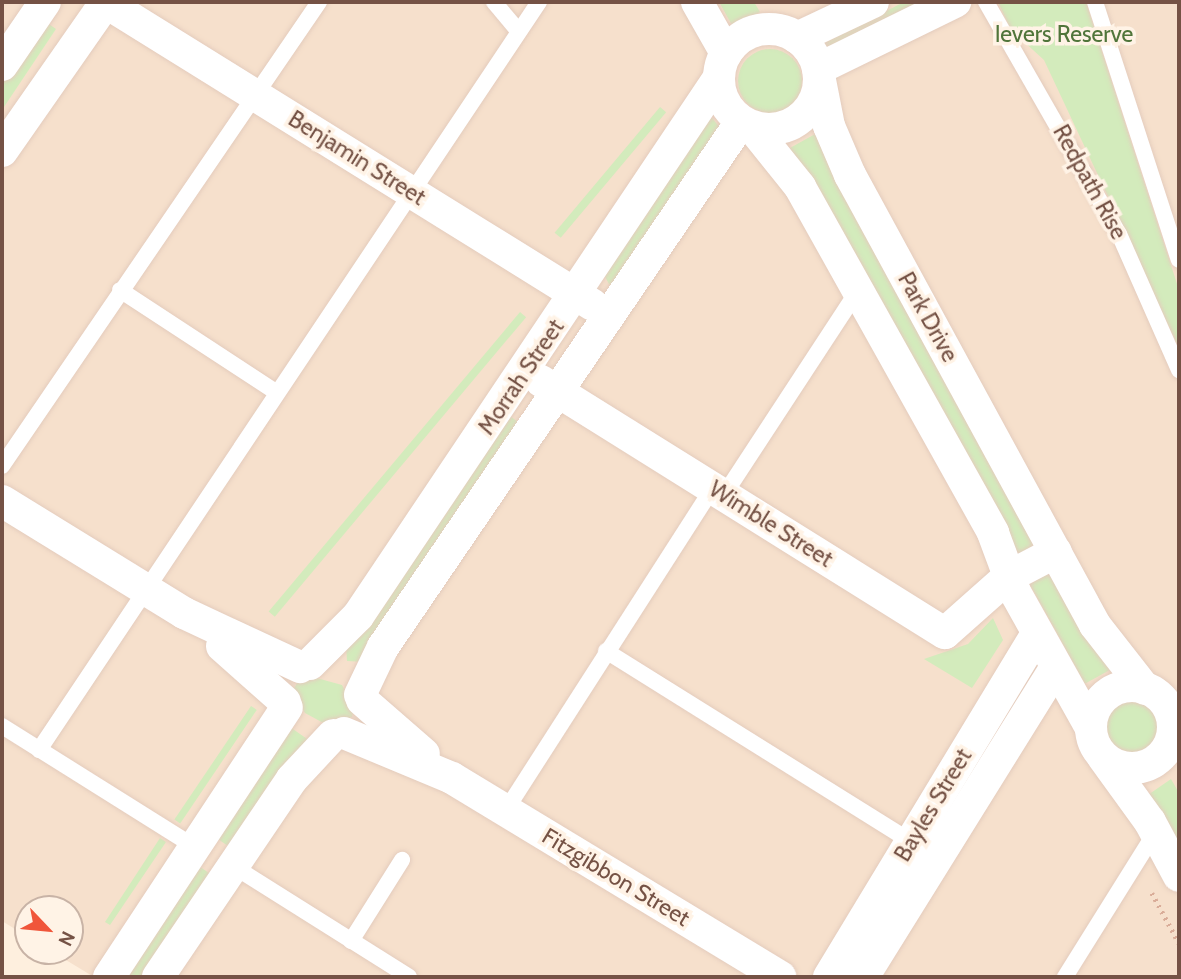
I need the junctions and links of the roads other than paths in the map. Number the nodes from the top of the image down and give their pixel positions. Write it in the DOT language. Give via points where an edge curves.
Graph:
graph roads {
  1 [pos="45,2"];
  2 [pos="105,2"];
  3 [pos="319,2"];
  4 [pos="494,2"];
  5 [pos="539,2"];
  6 [pos="697,2"];
  7 [pos="765,2"];
  8 [pos="873,2"];
  9 [pos="955,2"];
  10 [pos="986,2"];
  11 [pos="1095,2"];
  12 [pos="518,31"];
  13 [pos="789,34"];
  14 [pos="2,65"];
  15 [pos="722,66"];
  16 [pos="819,72"];
  17 [pos="255,96"];
  18 [pos="747,125"];
  19 [pos="2,151"];
  20 [pos="410,191"];
  21 [pos="1179,260"];
  22 [pos="120,290"];
  23 [pos="858,290"];
  24 [pos="577,295"];
  25 [pos="608,316"];
  26 [pos="1179,370"];
  27 [pos="525,371"];
  28 [pos="558,391"];
  29 [pos="276,392"];
  30 [pos="2,466"];
  31 [pos="719,492"];
  32 [pos="2,501"];
  33 [pos="1056,552"];
  34 [pos="1008,577"];
  35 [pos="144,587"];
  36 [pos="184,613"];
  37 [pos="1037,634"];
  38 [pos="606,651"];
  39 [pos="305,666"];
  40 [pos="1056,667"];
  41 [pos="1159,687"];
  42 [pos="361,698"];
  43 [pos="286,705"];
  44 [pos="2,726"];
  45 [pos="339,734"];
  46 [pos="1096,741"];
  47 [pos="1175,744"];
  48 [pos="39,750"];
  49 [pos="452,778"];
  50 [pos="506,810"];
  51 [pos="1155,833"];
  52 [pos="911,841"];
  53 [pos="198,848"];
  54 [pos="938,859"];
  55 [pos="402,860"];
  56 [pos="232,867"];
  57 [pos="1179,876"];
  58 [pos="351,941"];
  59 [pos="109,977"];
  60 [pos="158,977"];
  61 [pos="409,977"];
  62 [pos="780,977"];
  63 [pos="829,977"];
  64 [pos="863,977"];
  65 [pos="1065,977"];
  1 -- 14 [label="street"];
  2 -- 17 [label="street, Benjamin Street"];
  2 -- 19 [label="street"];
  3 -- 17 [label="lane"];
  4 -- 12 [label="lane"];
  5 -- 12 [label="lane"];
  6 -- 15 [label="street"];
  7 -- 13 [label="street"];
  8 -- 13 [label="street"];
  9 -- 16 [label="street"];
  10 -- 26 [label="lane, Redpath Rise" via="1119,234"];
  11 -- 21 [label="lane"];
  12 -- 20 [label="lane"];
  13 -- 15 [label="street" via="750,33"];
  13 -- 16 [label="street"];
  15 -- 18 [label="street" via="729,111"];
  15 -- 24 [label="street, Morrah Street"];
  16 -- 18 [label="street" via="815,99 800,119 777,129"];
  16 -- 33 [label="street, Park Drive" via="829,126 850,175"];
  17 -- 20 [label="street, Benjamin Street"];
  17 -- 22 [label="lane"];
  18 -- 23 [label="street, Park Drive" via="800,187"];
  18 -- 25 [label="street, Morrah Street"];
  20 -- 24 [label="street, Benjamin Street"];
  20 -- 29 [label="lane"];
  22 -- 29 [label="lane"];
  22 -- 30 [label="lane"];
  23 -- 31 [label="lane"];
  23 -- 34 [label="street, Park Drive" via="993,533"];
  24 -- 25 [label="street, Benjamin Street"];
  24 -- 27 [label="street, Morrah Street"];
  25 -- 28 [label="street, Morrah Street"];
  27 -- 28 [label="street, Wimble Street"];
  27 -- 39 [label="street, Morrah Street" via="358,616"];
  28 -- 31 [label="street, Wimble Street"];
  28 -- 42 [label="street, Morrah Street" via="383,647"];
  29 -- 35 [label="lane"];
  31 -- 34 [label="street, Wimble Street" via="945,633"];
  31 -- 38 [label="lane"];
  32 -- 35 [label="street"];
  33 -- 34 [label="street"];
  33 -- 41 [label="street, Park Drive" via="1099,633"];
  34 -- 37 [label="street, Park Drive"];
  35 -- 36 [label="street"];
  35 -- 48 [label="lane"];
  36 -- 39 [label="street"];
  36 -- 43 [label="street"];
  37 -- 40 [label="street, Park Drive"];
  37 -- 52 [label="street, Bayles Street"];
  38 -- 50 [label="lane"];
  38 -- 52 [label="lane"];
  39 -- 42 [label="street" via="334,670"];
  39 -- 43 [label="street" via="285,683"];
  40 -- 46 [label="street, Park Drive"];
  40 -- 54 [label="street, Bayles Street"];
  41 -- 46 [label="street" via="1112,691 1096,707"];
  41 -- 47 [label="street"];
  42 -- 45 [label="street" via="360,720"];
  42 -- 49 [label="street, Fitzgibbon Street"];
  43 -- 45 [label="street" via="309,728"];
  43 -- 53 [label="street"];
  44 -- 48 [label="lane"];
  45 -- 49 [label="street, Fitzgibbon Street"];
  45 -- 56 [label="street" via="301,766"];
  46 -- 47 [label="street" via="1118,766 1138,767"];
  46 -- 51 [label="street, Park Drive"];
  48 -- 53 [label="lane"];
  49 -- 50 [label="street, Fitzgibbon Street"];
  50 -- 62 [label="street, Fitzgibbon Street"];
  51 -- 57 [label="street, Park Drive"];
  51 -- 65 [label="lane"];
  52 -- 54 [label="lane"];
  52 -- 63 [label="street, Bayles Street"];
  53 -- 56 [label="street"];
  53 -- 59 [label="street"];
  54 -- 64 [label="street, Bayles Street"];
  55 -- 58 [label="lane"];
  56 -- 58 [label="lane"];
  56 -- 60 [label="street"];
  58 -- 61 [label="lane"];
}
